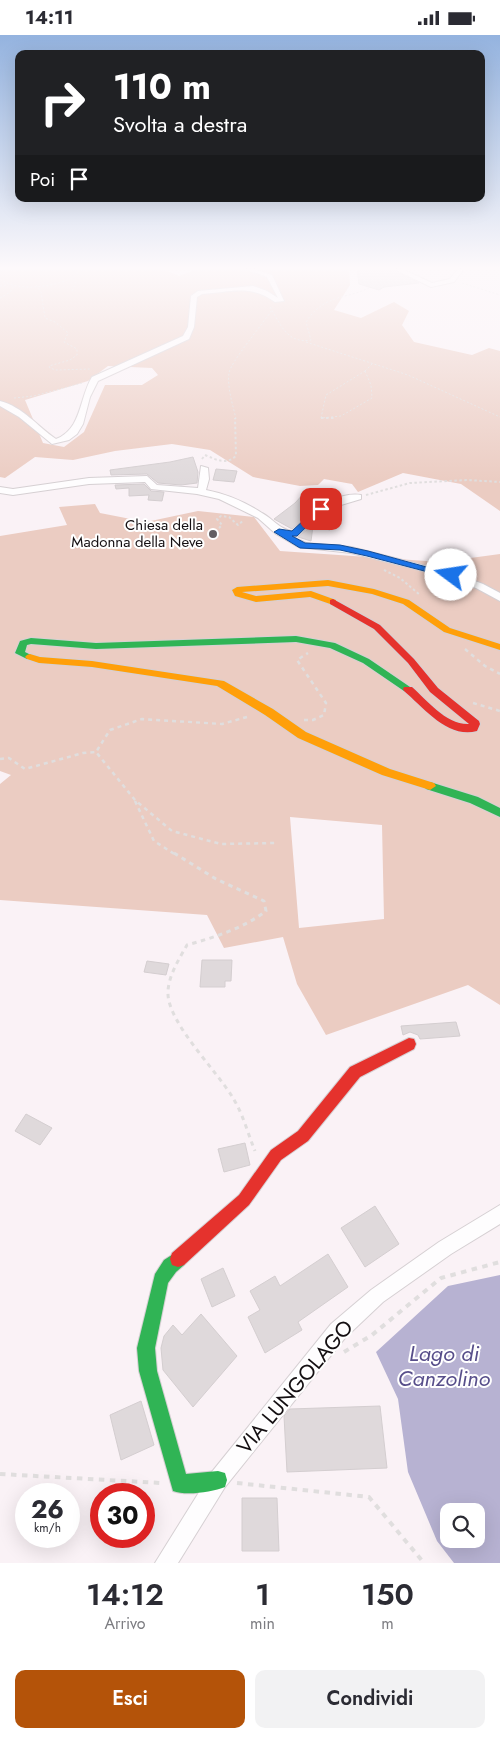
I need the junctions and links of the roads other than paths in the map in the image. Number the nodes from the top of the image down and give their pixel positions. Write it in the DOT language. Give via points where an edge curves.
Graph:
graph roads {
  1 [pos="179,340"];
  2 [pos="3,400"];
  3 [pos="204,467"];
  4 [pos="0,490"];
  5 [pos="202,490"];
  6 [pos="358,497"];
  7 [pos="279,532"];
  8 [pos="500,598"];
  9 [pos="500,647"];
  10 [pos="500,813"];
  11 [pos="409,1044"];
  12 [pos="500,1214"];
  13 [pos="218,1481"];
  14 [pos="166,1563"];
  1 -- 2 [label="street" via="95,379 76,431 67,439 55,442"];
  3 -- 5 [label="street" via="206,479"];
  4 -- 5 [label="street" via="13,492 79,482 147,479 154,487"];
  5 -- 7 [label="street" via="237,501 264,517"];
  6 -- 7 [label="street" via="340,500 321,509 294,534"];
  7 -- 8 [label="street" via="303,546 368,553 465,579"];
  9 -- 10 [label="street" via="447,631 406,602 374,592 328,583 240,589 237,593 256,599 311,595 335,603 377,627 434,690 475,724 469,729 454,727 404,686 366,661 332,645 296,639 96,646 31,641 23,643 20,648 20,653 39,660 92,664 220,683 302,735 369,764 474,800"];
  11 -- 13 [label="street" via="355,1072 302,1136 276,1155 244,1200 170,1266 161,1280 146,1348 148,1371 180,1484"];
  12 -- 13 [label="street, VIA LUNGOLAGO" via="392,1285 338,1331"];
  13 -- 14 [label="street, VIA LUNGOLAGO"];
}
